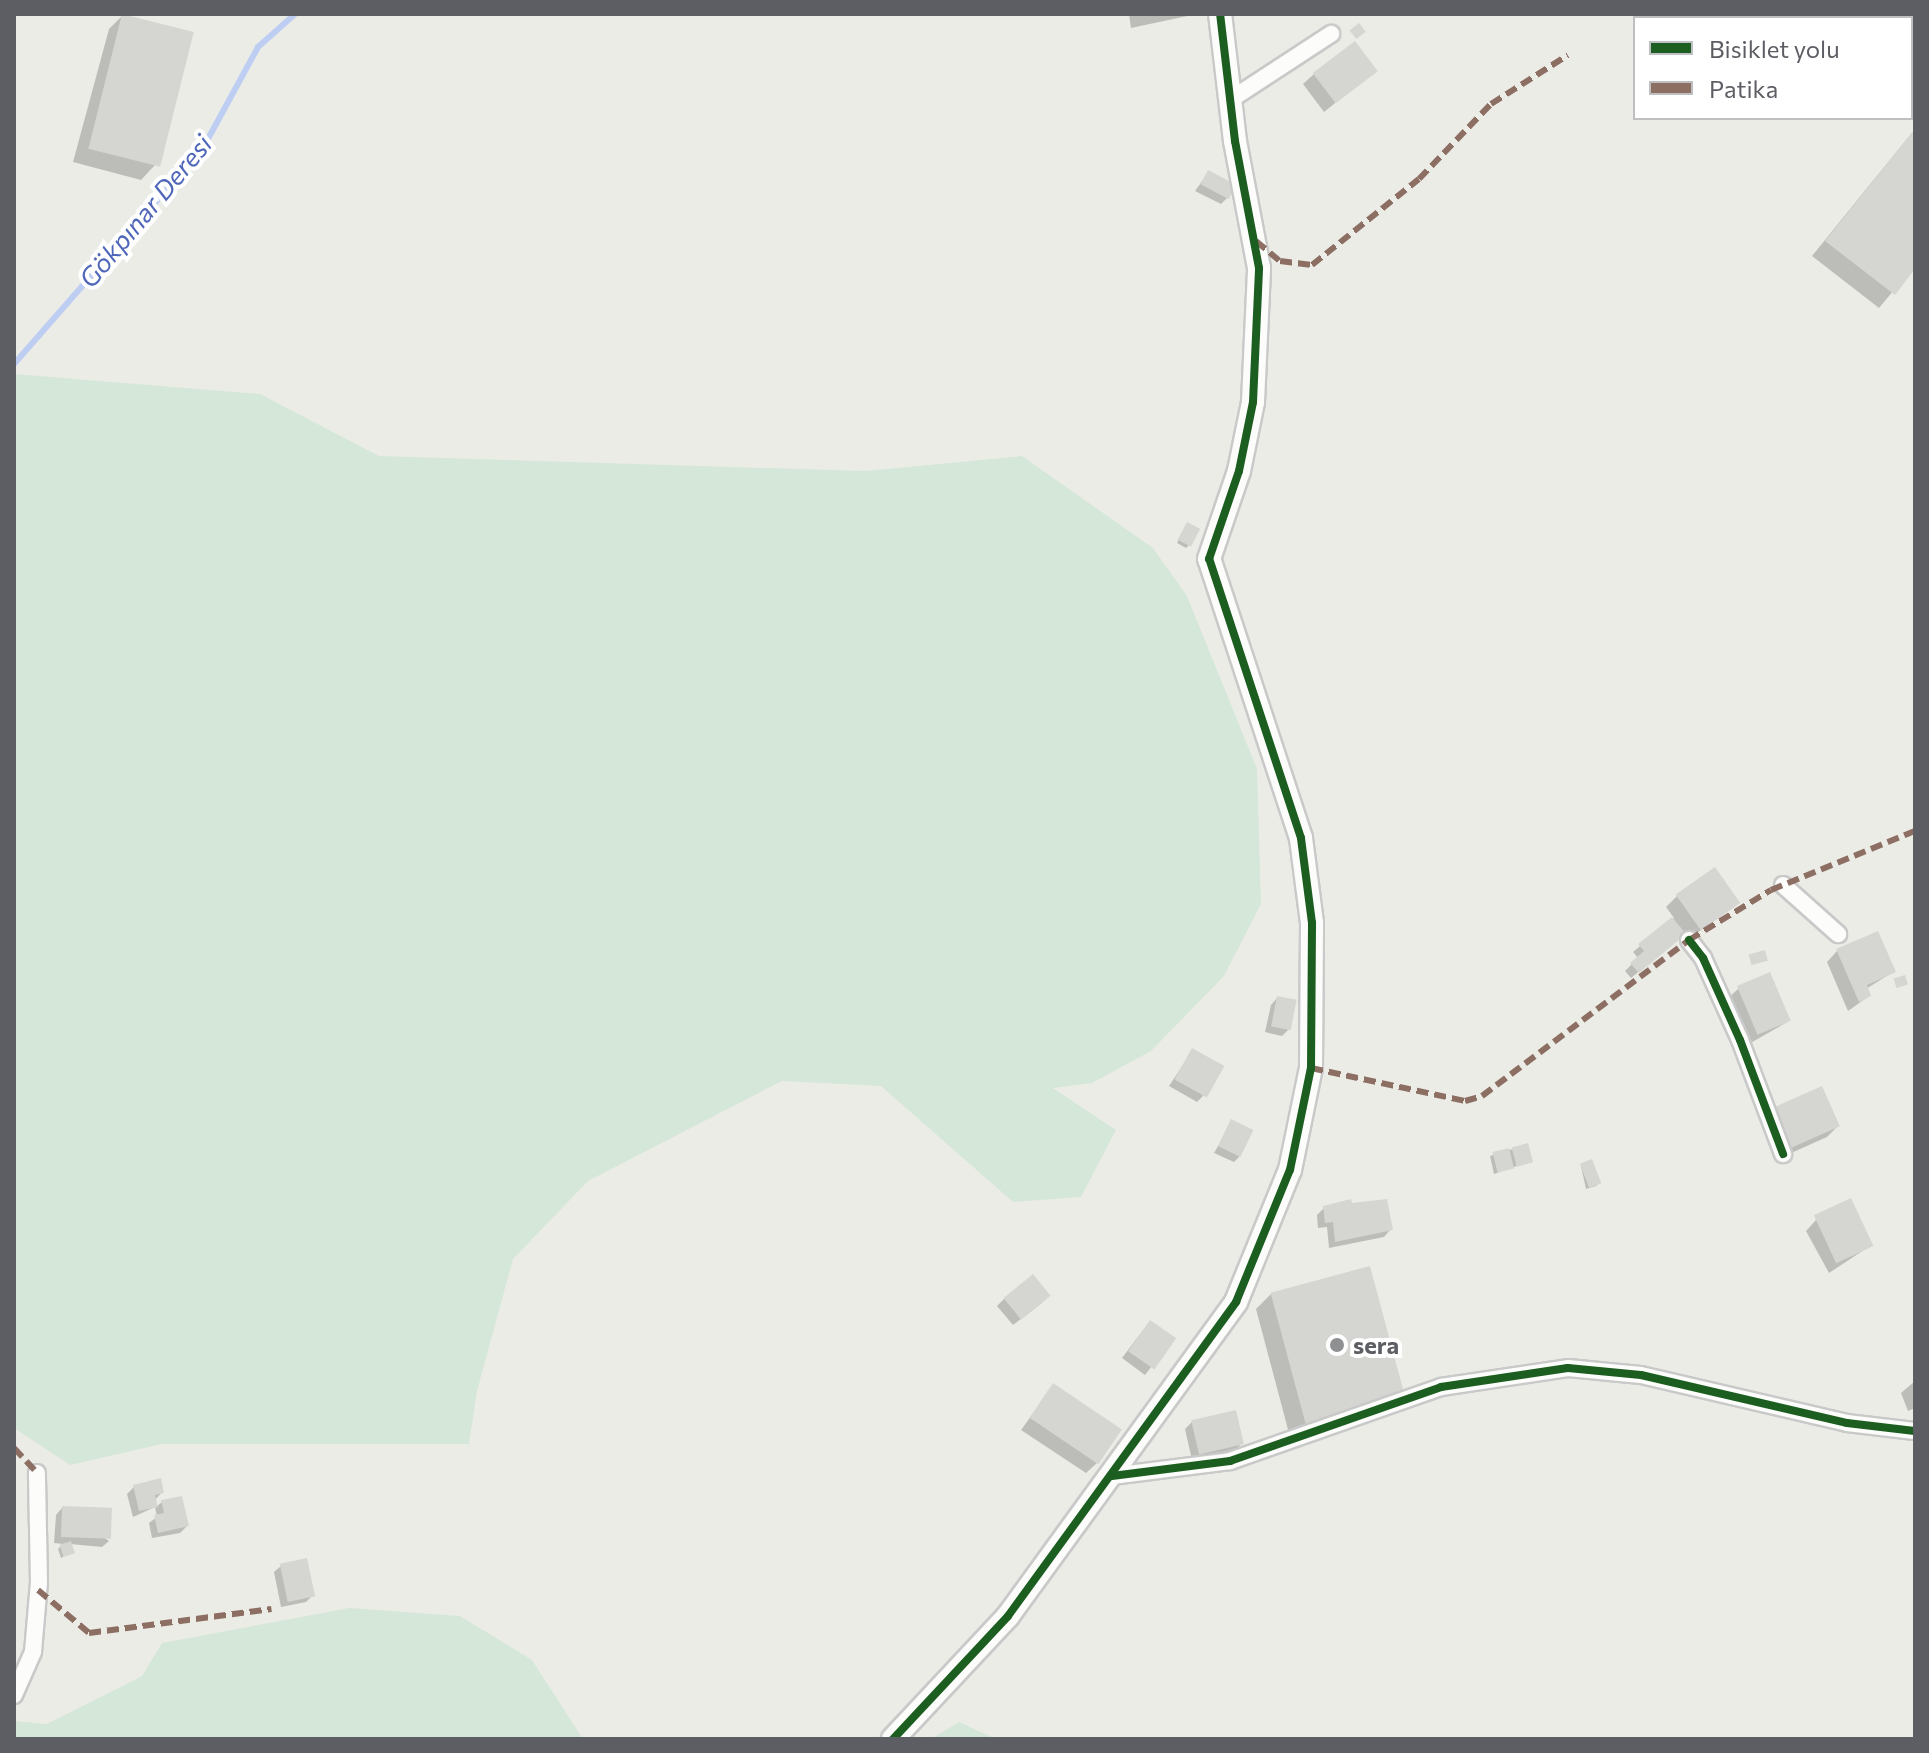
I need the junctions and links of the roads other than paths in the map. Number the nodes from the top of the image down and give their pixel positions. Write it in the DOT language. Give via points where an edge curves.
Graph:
graph roads {
  1 [pos="1220,14"];
  2 [pos="1331,34"];
  3 [pos="1230,100"];
  4 [pos="1783,885"];
  5 [pos="1838,934"];
  6 [pos="1689,940"];
  7 [pos="1783,1154"];
  8 [pos="1915,1431"];
  9 [pos="37,1473"];
  10 [pos="1112,1476"];
  11 [pos="14,1695"];
  12 [pos="893,1739"];
  1 -- 3 [label="street"];
  2 -- 3 [label="street"];
  3 -- 10 [label="street" via="1259,268 1253,402 1239,471 1209,559 1301,838 1312,923 1311,1068 1290,1170 1236,1302"];
  4 -- 5 [label="street"];
  6 -- 7 [label="street" via="1703,958 1740,1040"];
  8 -- 10 [label="street" via="1847,1423 1641,1375 1568,1368 1441,1387 1230,1461"];
  9 -- 11 [label="street" via="39,1582 33,1652"];
  10 -- 12 [label="street" via="1008,1616"];
}
